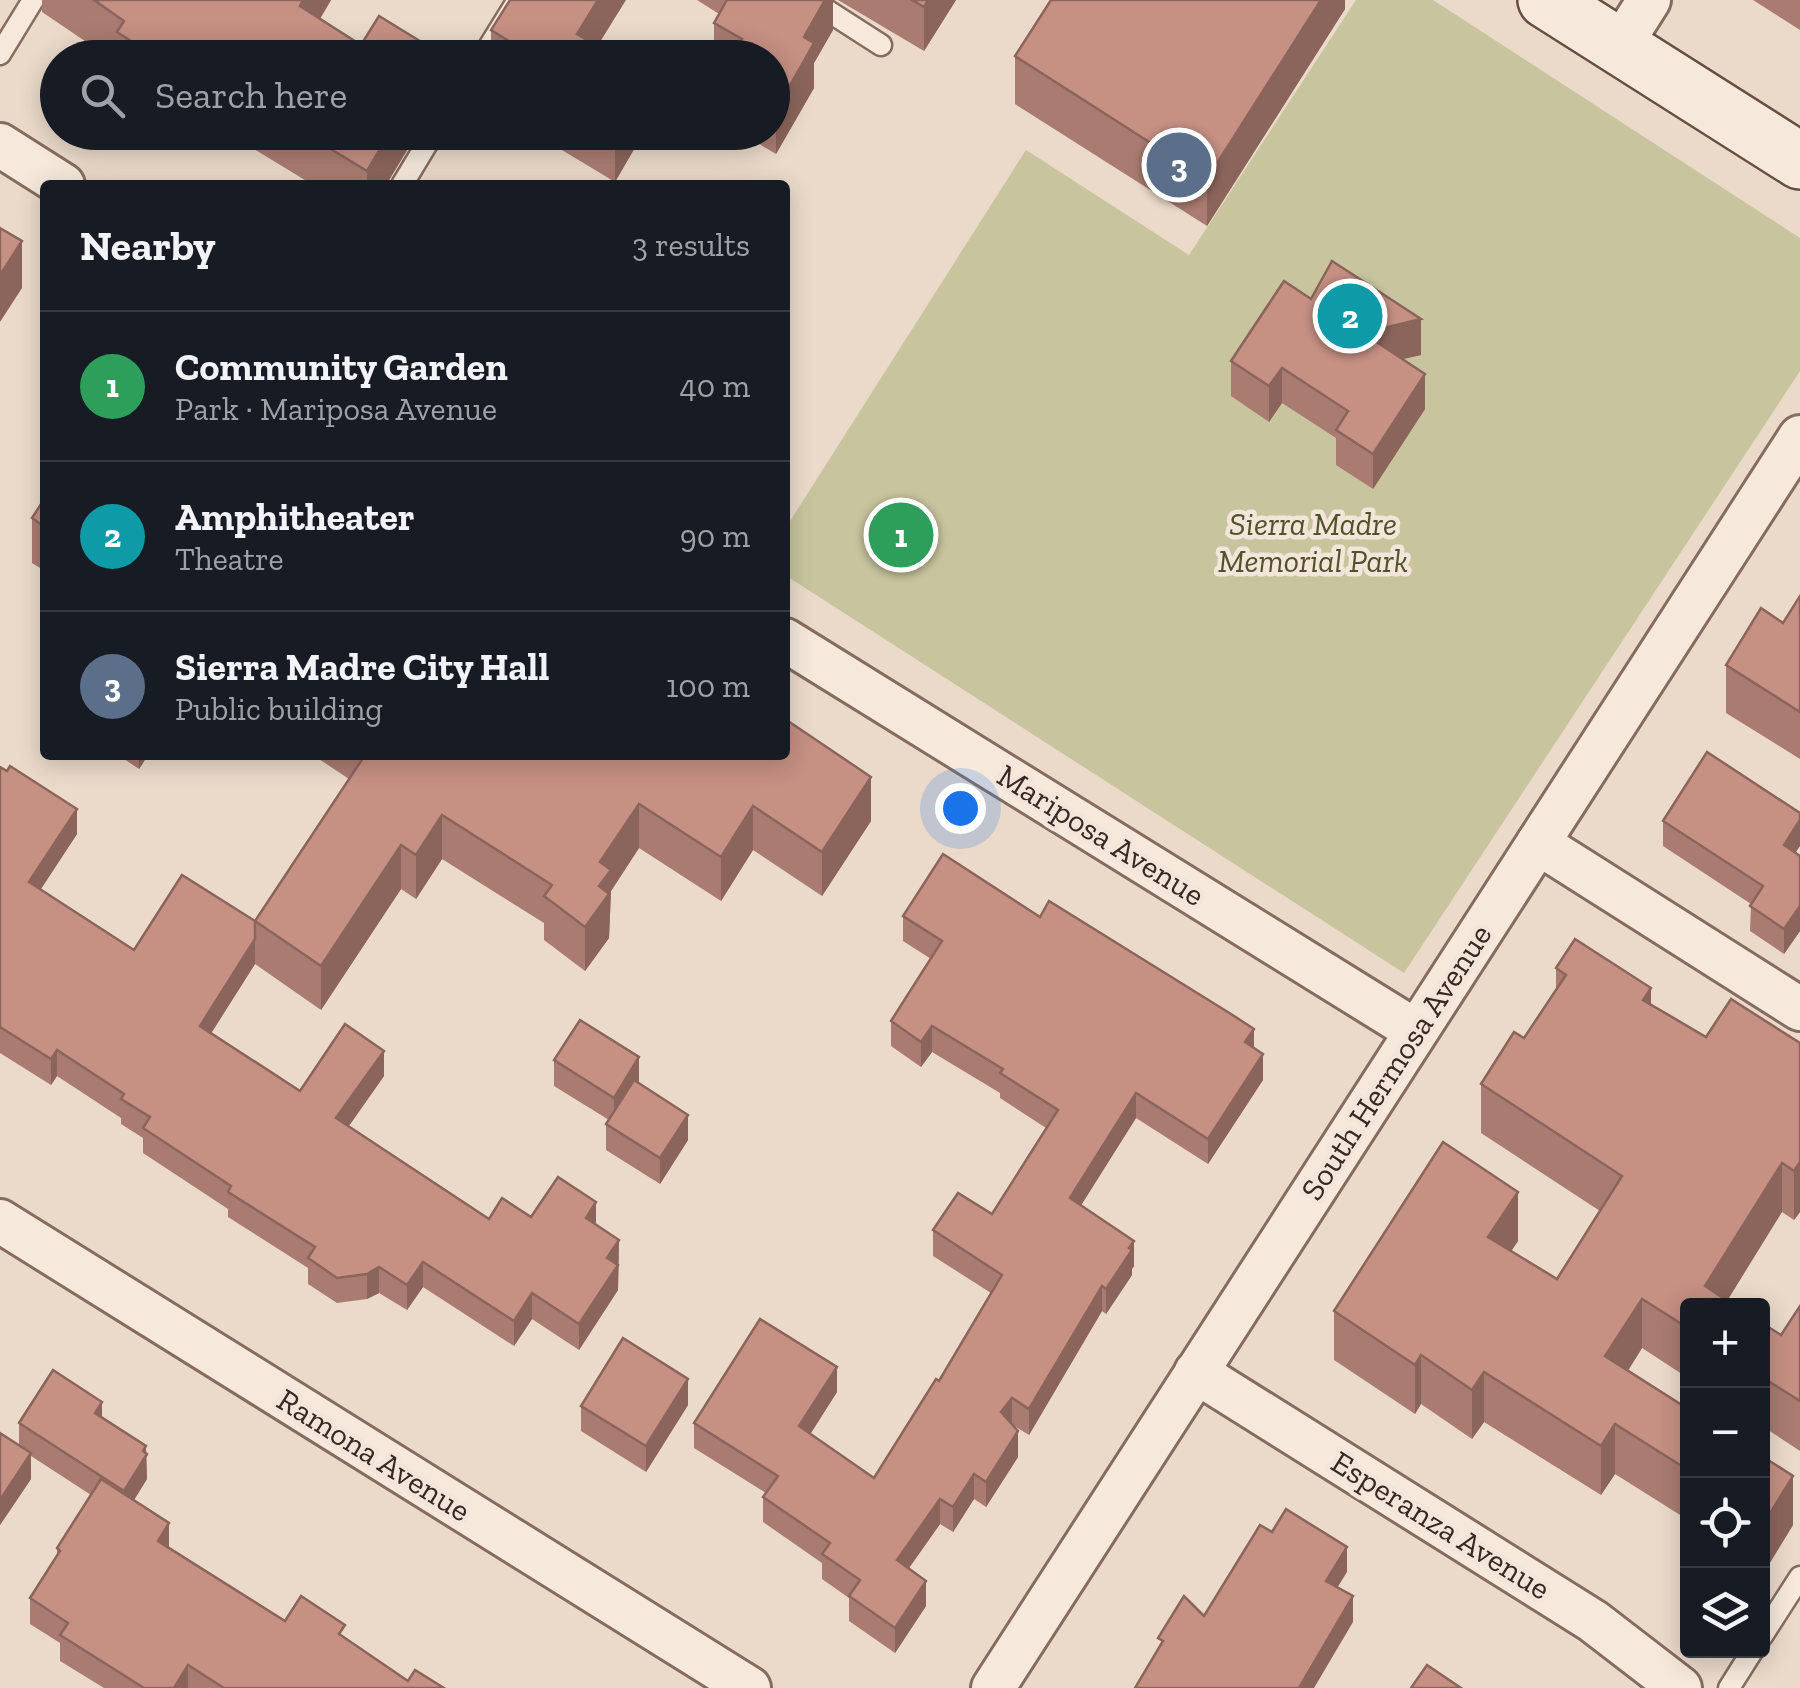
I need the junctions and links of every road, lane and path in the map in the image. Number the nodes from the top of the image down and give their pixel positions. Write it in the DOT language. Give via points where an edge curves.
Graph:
graph roads {
  1 [pos="34,0"];
  2 [pos="518,0"];
  3 [pos="811,0"];
  4 [pos="1546,0"];
  5 [pos="1649,0"];
  6 [pos="493,40"];
  7 [pos="881,45"];
  8 [pos="1620,46"];
  9 [pos="0,54"];
  10 [pos="0,145"];
  11 [pos="423,150"];
  12 [pos="1800,161"];
  13 [pos="55,180"];
  14 [pos="405,180"];
  15 [pos="1800,436"];
  16 [pos="790,643"];
  17 [pos="1538,843"];
  18 [pos="1800,1008"];
  19 [pos="1416,1031"];
  20 [pos="0,1221"];
  21 [pos="1196,1372"];
  22 [pos="1800,1577"];
  23 [pos="1770,1624"];
  24 [pos="1748,1658"];
  25 [pos="749,1688"];
  26 [pos="994,1688"];
  27 [pos="1680,1688"];
  28 [pos="1729,1688"];
  1 -- 9 [label="lane"];
  2 -- 6 [label="lane"];
  3 -- 7 [label="lane"];
  4 -- 8 [label="street"];
  5 -- 8 [label="street"];
  8 -- 12 [label="street"];
  10 -- 13 [label="street"];
  11 -- 14 [label="lane"];
  15 -- 17 [label="street, South Hermosa Avenue"];
  16 -- 19 [label="street, Mariposa Avenue"];
  17 -- 18 [label="street"];
  17 -- 19 [label="street, South Hermosa Avenue"];
  19 -- 21 [label="street, South Hermosa Avenue"];
  20 -- 25 [label="street, Ramona Avenue"];
  21 -- 26 [label="street, South Hermosa Avenue"];
  21 -- 27 [label="street, Esperanza Avenue" via="1593,1621"];
  22 -- 23 [label="lane"];
  24 -- 28 [label="lane"];
}
